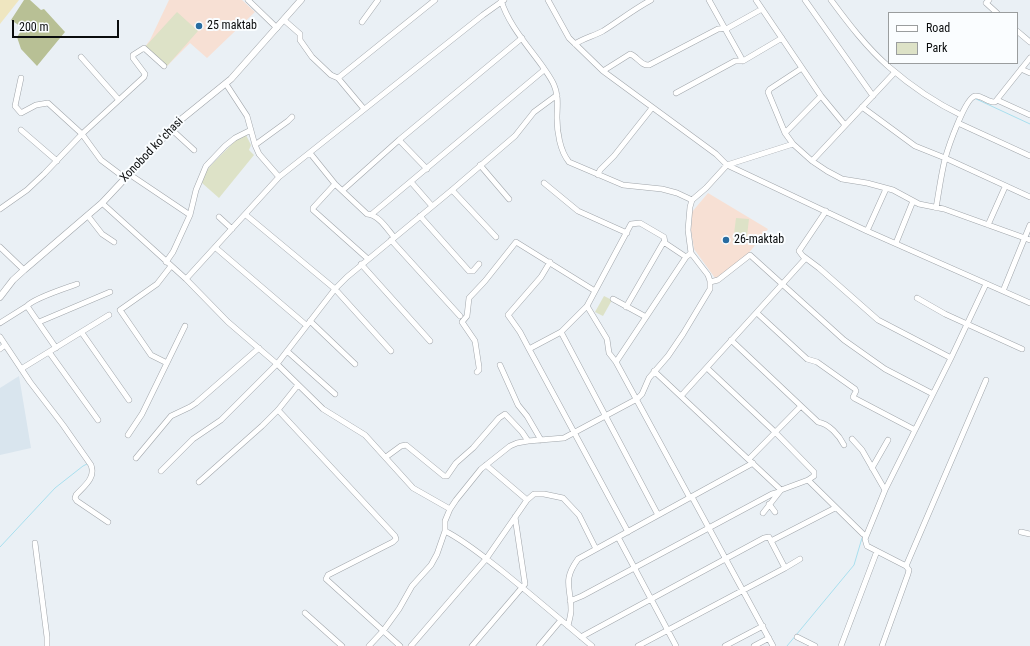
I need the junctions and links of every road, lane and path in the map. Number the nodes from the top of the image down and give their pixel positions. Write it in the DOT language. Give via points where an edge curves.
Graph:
graph roads {
  1 [pos="248,0"];
  2 [pos="301,0"];
  3 [pos="378,0"];
  4 [pos="435,0"];
  5 [pos="548,0"];
  6 [pos="650,0"];
  7 [pos="709,0"];
  8 [pos="756,0"];
  9 [pos="805,0"];
  10 [pos="830,0"];
  11 [pos="989,0"];
  12 [pos="502,1"];
  13 [pos="762,9"];
  14 [pos="996,12"];
  15 [pos="284,20"];
  16 [pos="362,22"];
  17 [pos="277,28"];
  18 [pos="724,29"];
  19 [pos="1018,32"];
  20 [pos="522,38"];
  21 [pos="782,38"];
  22 [pos="1030,42"];
  23 [pos="575,44"];
  24 [pos="81,57"];
  25 [pos="1030,58"];
  26 [pos="743,61"];
  27 [pos="164,66"];
  28 [pos="802,68"];
  29 [pos="1021,69"];
  30 [pos="544,70"];
  31 [pos="603,71"];
  32 [pos="895,72"];
  33 [pos="1030,73"];
  34 [pos="21,78"];
  35 [pos="338,78"];
  36 [pos="226,84"];
  37 [pos="676,93"];
  38 [pos="557,95"];
  39 [pos="821,96"];
  40 [pos="873,96"];
  41 [pos="119,100"];
  42 [pos="997,100"];
  43 [pos="862,107"];
  44 [pos="652,108"];
  45 [pos="364,109"];
  46 [pos="961,115"];
  47 [pos="1030,115"];
  48 [pos="292,117"];
  49 [pos="958,123"];
  50 [pos="845,125"];
  51 [pos="171,129"];
  52 [pos="21,130"];
  53 [pos="251,130"];
  54 [pos="786,133"];
  55 [pos="82,134"];
  56 [pos="399,140"];
  57 [pos="793,144"];
  58 [pos="255,145"];
  59 [pos="194,150"];
  60 [pos="310,153"];
  61 [pos="1030,156"];
  62 [pos="945,158"];
  63 [pos="57,161"];
  64 [pos="812,161"];
  65 [pos="727,165"];
  66 [pos="480,166"];
  67 [pos="426,169"];
  68 [pos="598,175"];
  69 [pos="127,176"];
  70 [pos="279,178"];
  71 [pos="411,182"];
  72 [pos="544,183"];
  73 [pos="335,184"];
  74 [pos="1006,187"];
  75 [pos="886,189"];
  76 [pos="343,190"];
  77 [pos="452,190"];
  78 [pos="1030,197"];
  79 [pos="510,198"];
  80 [pos="692,200"];
  81 [pos="913,201"];
  82 [pos="102,203"];
  83 [pos="432,206"];
  84 [pos="936,208"];
  85 [pos="0,209"];
  86 [pos="826,211"];
  87 [pos="372,214"];
  88 [pos="190,215"];
  89 [pos="246,215"];
  90 [pos="88,216"];
  91 [pos="420,216"];
  92 [pos="219,217"];
  93 [pos="988,225"];
  94 [pos="1030,225"];
  95 [pos="232,230"];
  96 [pos="867,231"];
  97 [pos="627,233"];
  98 [pos="496,237"];
  99 [pos="1024,238"];
  100 [pos="393,239"];
  101 [pos="1030,240"];
  102 [pos="114,242"];
  103 [pos="665,242"];
  104 [pos="896,243"];
  105 [pos="0,247"];
  106 [pos="216,248"];
  107 [pos="688,255"];
  108 [pos="802,256"];
  109 [pos="368,259"];
  110 [pos="166,262"];
  111 [pos="550,263"];
  112 [pos="361,264"];
  113 [pos="479,264"];
  114 [pos="171,266"];
  115 [pos="24,270"];
  116 [pos="186,279"];
  117 [pos="710,282"];
  118 [pos="77,284"];
  119 [pos="986,284"];
  120 [pos="782,285"];
  121 [pos="335,290"];
  122 [pos="595,291"];
  123 [pos="1003,291"];
  124 [pos="110,292"];
  125 [pos="0,297"];
  126 [pos="917,298"];
  127 [pos="613,299"];
  128 [pos="1030,303"];
  129 [pos="28,306"];
  130 [pos="587,306"];
  131 [pos="626,307"];
  132 [pos="757,313"];
  133 [pos="109,315"];
  134 [pos="460,316"];
  135 [pos="646,318"];
  136 [pos="39,322"];
  137 [pos="0,323"];
  138 [pos="308,323"];
  139 [pos="967,324"];
  140 [pos="185,326"];
  141 [pos="561,332"];
  142 [pos="82,333"];
  143 [pos="0,338"];
  144 [pos="731,340"];
  145 [pos="430,341"];
  146 [pos="5,345"];
  147 [pos="56,348"];
  148 [pos="259,348"];
  149 [pos="528,348"];
  150 [pos="1022,348"];
  151 [pos="0,349"];
  152 [pos="391,350"];
  153 [pos="287,351"];
  154 [pos="50,352"];
  155 [pos="951,358"];
  156 [pos="616,362"];
  157 [pos="168,363"];
  158 [pos="277,364"];
  159 [pos="355,364"];
  160 [pos="500,365"];
  161 [pos="707,368"];
  162 [pos="21,369"];
  163 [pos="654,370"];
  164 [pos="477,372"];
  165 [pos="986,380"];
  166 [pos="298,385"];
  167 [pos="335,394"];
  168 [pos="933,394"];
  169 [pos="681,396"];
  170 [pos="637,399"];
  171 [pos="129,400"];
  172 [pos="801,406"];
  173 [pos="278,410"];
  174 [pos="606,416"];
  175 [pos="98,420"];
  176 [pos="915,430"];
  177 [pos="775,432"];
  178 [pos="574,433"];
  179 [pos="128,435"];
  180 [pos="852,439"];
  181 [pos="541,440"];
  182 [pos="888,440"];
  183 [pos="528,442"];
  184 [pos="844,445"];
  185 [pos="386,457"];
  186 [pos="136,458"];
  187 [pos="751,461"];
  188 [pos="486,465"];
  189 [pos="872,468"];
  190 [pos="161,471"];
  191 [pos="808,480"];
  192 [pos="199,482"];
  193 [pos="885,490"];
  194 [pos="780,491"];
  195 [pos="691,498"];
  196 [pos="527,500"];
  197 [pos="769,504"];
  198 [pos="835,508"];
  199 [pos="450,509"];
  200 [pos="775,512"];
  201 [pos="763,513"];
  202 [pos="658,515"];
  203 [pos="515,517"];
  204 [pos="108,522"];
  205 [pos="709,528"];
  206 [pos="445,531"];
  207 [pos="628,532"];
  208 [pos="1021,532"];
  209 [pos="1030,534"];
  210 [pos="866,536"];
  211 [pos="618,537"];
  212 [pos="771,541"];
  213 [pos="35,543"];
  214 [pos="596,549"];
  215 [pos="877,551"];
  216 [pos="726,558"];
  217 [pos="486,559"];
  218 [pos="800,559"];
  219 [pos="906,566"];
  220 [pos="634,568"];
  221 [pos="785,568"];
  222 [pos="522,588"];
  223 [pos="744,590"];
  224 [pos="651,599"];
  225 [pos="570,601"];
  226 [pos="305,613"];
  227 [pos="561,620"];
  228 [pos="568,626"];
  229 [pos="763,626"];
  230 [pos="668,630"];
  231 [pos="383,631"];
  232 [pos="581,637"];
  233 [pos="769,638"];
  234 [pos="797,638"];
  235 [pos="47,646"];
  236 [pos="342,646"];
  237 [pos="369,646"];
  238 [pos="400,646"];
  239 [pos="411,646"];
  240 [pos="472,646"];
  241 [pos="539,646"];
  242 [pos="592,646"];
  243 [pos="638,646"];
  244 [pos="676,646"];
  245 [pos="725,646"];
  246 [pos="754,646"];
  247 [pos="773,646"];
  248 [pos="815,646"];
  249 [pos="841,646"];
  250 [pos="882,646"];
  1 -- 17 [label="street"];
  2 -- 15 [label="main road, Xonobod koʻchasi"];
  3 -- 16 [label="street"];
  4 -- 35 [label="street"];
  5 -- 23 [label="street"];
  6 -- 23 [label="street" via="604,30"];
  7 -- 18 [label="street"];
  8 -- 13 [label="street"];
  9 -- 40 [label="street"];
  10 -- 32 [label="street" via="878,57"];
  11 -- 14 [label="street" via="986,3"];
  12 -- 20 [label="street" via="508,20"];
  12 -- 45 [label="street"];
  13 -- 18 [label="street"];
  13 -- 21 [label="street"];
  15 -- 17 [label="main road, Xonobod koʻchasi"];
  15 -- 35 [label="street" via="300,34 300,40 312,57 331,75"];
  17 -- 36 [label="main road, Xonobod koʻchasi"];
  18 -- 26 [label="street"];
  18 -- 31 [label="street" via="718,29 649,65 644,65 630,54"];
  19 -- 22 [label="street"];
  20 -- 30 [label="street"];
  20 -- 56 [label="street"];
  21 -- 26 [label="street"];
  21 -- 28 [label="street"];
  23 -- 31 [label="street"];
  24 -- 41 [label="street"];
  25 -- 29 [label="street"];
  26 -- 37 [label="street" via="735,61"];
  27 -- 41 [label="street" via="145,49 141,49 132,57 145,75"];
  28 -- 39 [label="street"];
  28 -- 54 [label="street" via="768,92"];
  29 -- 33 [label="street"];
  29 -- 42 [label="street"];
  30 -- 38 [label="street" via="554,84"];
  30 -- 67 [label="street"];
  31 -- 44 [label="street"];
  32 -- 40 [label="street"];
  32 -- 46 [label="street"];
  34 -- 55 [label="street" via="16,106 19,112 36,104 48,103"];
  35 -- 45 [label="street"];
  36 -- 51 [label="main road, Xonobod koʻchasi"];
  36 -- 53 [label="street" via="247,116"];
  38 -- 66 [label="street" via="534,112 515,136"];
  38 -- 68 [label="street" via="560,142 566,158 572,164"];
  39 -- 50 [label="street"];
  39 -- 54 [label="street"];
  40 -- 43 [label="street"];
  41 -- 55 [label="street"];
  42 -- 46 [label="street" via="993,103 974,96"];
  42 -- 47 [label="street"];
  43 -- 50 [label="street"];
  43 -- 62 [label="street" via="915,146"];
  44 -- 65 [label="street" via="716,154"];
  44 -- 68 [label="street"];
  45 -- 60 [label="street"];
  46 -- 49 [label="street"];
  48 -- 58 [label="street"];
  49 -- 61 [label="street"];
  49 -- 62 [label="street"];
  50 -- 64 [label="street"];
  51 -- 59 [label="street"];
  51 -- 69 [label="main road, Xonobod koʻchasi"];
  52 -- 63 [label="street"];
  53 -- 58 [label="street"];
  53 -- 88 [label="street" via="235,138 206,166 196,190"];
  54 -- 57 [label="street"];
  55 -- 63 [label="street"];
  55 -- 69 [label="street" via="101,160"];
  56 -- 67 [label="street"];
  56 -- 76 [label="street"];
  57 -- 64 [label="street"];
  57 -- 65 [label="street"];
  58 -- 70 [label="street" via="259,154"];
  60 -- 70 [label="street"];
  60 -- 73 [label="street"];
  62 -- 74 [label="street"];
  62 -- 84 [label="street"];
  63 -- 85 [label="street" via="26,190"];
  64 -- 75 [label="street" via="842,179"];
  65 -- 80 [label="street"];
  65 -- 86 [label="street"];
  66 -- 77 [label="street"];
  66 -- 79 [label="street"];
  67 -- 71 [label="street"];
  68 -- 80 [label="street" via="631,186 670,190"];
  69 -- 82 [label="main road, Xonobod koʻchasi"];
  69 -- 88 [label="street"];
  70 -- 89 [label="street"];
  71 -- 83 [label="street"];
  71 -- 87 [label="street"];
  72 -- 97 [label="street" via="578,211"];
  73 -- 76 [label="street"];
  73 -- 109 [label="street" via="313,210"];
  74 -- 78 [label="street"];
  74 -- 93 [label="street"];
  75 -- 81 [label="street"];
  75 -- 96 [label="street"];
  76 -- 87 [label="street" via="367,214"];
  77 -- 83 [label="street"];
  77 -- 98 [label="street"];
  80 -- 107 [label="street"];
  81 -- 84 [label="street"];
  81 -- 104 [label="street"];
  82 -- 90 [label="main road, Xonobod koʻchasi"];
  82 -- 110 [label="street"];
  83 -- 91 [label="street"];
  84 -- 93 [label="street"];
  86 -- 96 [label="street"];
  86 -- 108 [label="street" via="799,251"];
  87 -- 100 [label="street"];
  88 -- 110 [label="street"];
  89 -- 95 [label="street"];
  89 -- 121 [label="street"];
  90 -- 102 [label="street" via="102,234"];
  90 -- 115 [label="main road, Xonobod koʻchasi"];
  91 -- 100 [label="street"];
  91 -- 113 [label="street" via="469,271 473,271"];
  92 -- 95 [label="street"];
  93 -- 99 [label="street"];
  94 -- 99 [label="street"];
  95 -- 106 [label="street"];
  96 -- 104 [label="street"];
  97 -- 103 [label="street" via="632,224 640,223 664,237"];
  97 -- 122 [label="street"];
  99 -- 101 [label="street"];
  99 -- 123 [label="street"];
  100 -- 109 [label="street"];
  100 -- 134 [label="street"];
  103 -- 107 [label="street"];
  103 -- 131 [label="street"];
  104 -- 119 [label="street"];
  105 -- 115 [label="street"];
  106 -- 116 [label="street"];
  106 -- 138 [label="street"];
  107 -- 117 [label="street" via="708,275"];
  107 -- 135 [label="street"];
  108 -- 120 [label="street" via="805,259"];
  108 -- 155 [label="street" via="878,320"];
  109 -- 112 [label="street"];
  110 -- 114 [label="street"];
  111 -- 122 [label="street"];
  111 -- 149 [label="street" via="508,316"];
  111 -- 164 [label="street" via="516,242 469,298 467,316 462,322 475,341 479,368"];
  112 -- 121 [label="street"];
  112 -- 145 [label="street"];
  114 -- 116 [label="street"];
  114 -- 157 [label="street" via="157,284 120,310 151,355"];
  115 -- 125 [label="main road, Xonobod koʻchasi"];
  116 -- 148 [label="street" via="228,322"];
  117 -- 120 [label="street" via="718,280 750,255"];
  117 -- 163 [label="street" via="710,289 683,334 668,356"];
  118 -- 129 [label="street" via="42,297"];
  119 -- 123 [label="street"];
  119 -- 139 [label="street"];
  120 -- 132 [label="street"];
  120 -- 168 [label="street" via="844,340 885,369"];
  121 -- 138 [label="street"];
  121 -- 152 [label="street"];
  122 -- 130 [label="street"];
  123 -- 128 [label="street"];
  124 -- 136 [label="street"];
  126 -- 139 [label="street"];
  127 -- 131 [label="street"];
  129 -- 136 [label="street"];
  129 -- 137 [label="street"];
  130 -- 141 [label="street"];
  130 -- 156 [label="street" via="607,339 610,353"];
  131 -- 135 [label="street"];
  132 -- 144 [label="street"];
  132 -- 176 [label="street" via="807,359 817,362 855,390 854,398"];
  133 -- 142 [label="street"];
  135 -- 156 [label="street"];
  136 -- 147 [label="street"];
  138 -- 153 [label="street"];
  138 -- 159 [label="street"];
  139 -- 150 [label="street"];
  139 -- 155 [label="street"];
  140 -- 157 [label="street"];
  141 -- 149 [label="street"];
  141 -- 174 [label="street"];
  142 -- 147 [label="street"];
  142 -- 171 [label="street"];
  143 -- 146 [label="street"];
  144 -- 161 [label="street"];
  144 -- 172 [label="street"];
  146 -- 151 [label="street"];
  146 -- 162 [label="street"];
  147 -- 154 [label="street"];
  148 -- 158 [label="street"];
  148 -- 186 [label="street" via="190,408 171,416"];
  149 -- 178 [label="street"];
  153 -- 158 [label="street"];
  153 -- 167 [label="street"];
  154 -- 162 [label="street"];
  154 -- 175 [label="street"];
  155 -- 168 [label="street"];
  156 -- 170 [label="street"];
  157 -- 179 [label="street" via="142,414"];
  158 -- 166 [label="street"];
  158 -- 190 [label="street" via="221,420 193,439"];
  160 -- 181 [label="street" via="518,405"];
  161 -- 169 [label="street"];
  161 -- 177 [label="street"];
  162 -- 204 [label="street" via="91,465 93,470 90,480 75,498"];
  163 -- 169 [label="street"];
  163 -- 170 [label="street"];
  165 -- 219 [label="street"];
  166 -- 173 [label="street"];
  166 -- 185 [label="street" via="323,409 365,435"];
  168 -- 176 [label="street"];
  169 -- 187 [label="street"];
  170 -- 174 [label="street"];
  170 -- 195 [label="street"];
  172 -- 177 [label="street"];
  172 -- 184 [label="street" via="818,422 824,423 837,434"];
  173 -- 192 [label="street"];
  173 -- 231 [label="street" via="396,536 393,542 328,575 326,579"];
  174 -- 178 [label="street"];
  174 -- 202 [label="street"];
  176 -- 193 [label="street"];
  177 -- 187 [label="street"];
  177 -- 191 [label="street" via="814,472 814,476"];
  178 -- 181 [label="street" via="561,439"];
  178 -- 207 [label="street"];
  180 -- 189 [label="street"];
  181 -- 183 [label="street"];
  182 -- 189 [label="street"];
  183 -- 185 [label="street" via="505,414 456,463 447,476 406,445"];
  183 -- 188 [label="street" via="510,446"];
  185 -- 199 [label="street" via="413,488"];
  187 -- 194 [label="street"];
  187 -- 195 [label="street"];
  188 -- 196 [label="street"];
  188 -- 199 [label="street"];
  189 -- 193 [label="street"];
  191 -- 194 [label="street"];
  191 -- 198 [label="street"];
  193 -- 210 [label="street"];
  194 -- 197 [label="street"];
  194 -- 205 [label="street"];
  195 -- 202 [label="street"];
  195 -- 205 [label="street"];
  196 -- 203 [label="street"];
  196 -- 214 [label="street" via="534,494 563,498 579,515"];
  197 -- 200 [label="street"];
  197 -- 201 [label="street"];
  198 -- 210 [label="street"];
  198 -- 212 [label="street"];
  199 -- 206 [label="street" via="445,521"];
  202 -- 207 [label="street"];
  203 -- 217 [label="street"];
  203 -- 222 [label="street" via="526,580"];
  205 -- 216 [label="street"];
  205 -- 220 [label="street"];
  206 -- 217 [label="street"];
  206 -- 231 [label="street" via="431,565 412,586"];
  207 -- 211 [label="street"];
  208 -- 209 [label="street"];
  210 -- 215 [label="street" via="867,546"];
  211 -- 214 [label="street"];
  211 -- 220 [label="street"];
  212 -- 216 [label="street" via="767,537"];
  212 -- 221 [label="street"];
  213 -- 235 [label="street"];
  214 -- 225 [label="street" via="574,564 568,582"];
  215 -- 219 [label="street"];
  215 -- 249 [label="street"];
  216 -- 223 [label="street"];
  216 -- 224 [label="street"];
  217 -- 222 [label="street"];
  217 -- 239 [label="street"];
  218 -- 221 [label="street"];
  219 -- 250 [label="street" via="908,574"];
  220 -- 224 [label="street"];
  220 -- 225 [label="street"];
  221 -- 223 [label="street"];
  222 -- 227 [label="street"];
  222 -- 240 [label="street"];
  223 -- 229 [label="street"];
  223 -- 230 [label="street"];
  224 -- 230 [label="street"];
  224 -- 232 [label="street"];
  225 -- 228 [label="street"];
  226 -- 236 [label="street"];
  227 -- 228 [label="street"];
  227 -- 241 [label="street"];
  228 -- 232 [label="street"];
  229 -- 233 [label="street"];
  229 -- 245 [label="street"];
  230 -- 243 [label="street"];
  230 -- 244 [label="street"];
  231 -- 237 [label="street"];
  231 -- 238 [label="street"];
  232 -- 242 [label="street"];
  233 -- 246 [label="street"];
  233 -- 247 [label="street"];
  234 -- 248 [label="street"];
}
